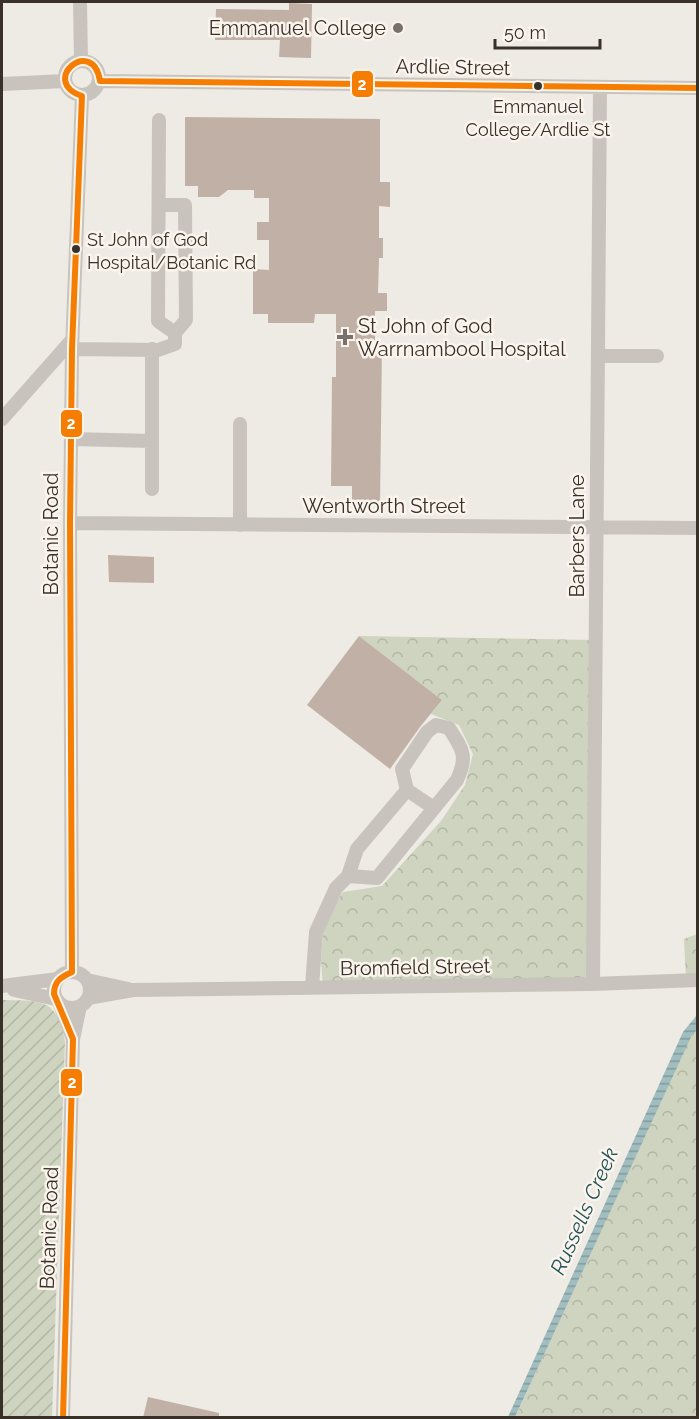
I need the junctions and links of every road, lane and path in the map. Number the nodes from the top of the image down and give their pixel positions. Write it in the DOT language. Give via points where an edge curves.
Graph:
graph roads {
  1 [pos="80,2"];
  2 [pos="81,60"];
  3 [pos="65,81"];
  4 [pos="100,81"];
  5 [pos="2,84"];
  6 [pos="600,88"];
  7 [pos="698,88"];
  8 [pos="82,96"];
  9 [pos="159,120"];
  10 [pos="159,205"];
  11 [pos="175,333"];
  12 [pos="72,345"];
  13 [pos="152,349"];
  14 [pos="598,356"];
  15 [pos="657,356"];
  16 [pos="2,419"];
  17 [pos="240,424"];
  18 [pos="71,439"];
  19 [pos="152,441"];
  20 [pos="152,489"];
  21 [pos="70,523"];
  22 [pos="240,525"];
  23 [pos="597,527"];
  24 [pos="698,528"];
  25 [pos="407,790"];
  26 [pos="434,808"];
  27 [pos="348,876"];
  28 [pos="72,972"];
  29 [pos="58,979"];
  30 [pos="87,980"];
  31 [pos="698,980"];
  32 [pos="593,984"];
  33 [pos="2,987"];
  34 [pos="312,987"];
  35 [pos="133,990"];
  36 [pos="58,1001"];
  37 [pos="84,1002"];
  38 [pos="73,1040"];
  39 [pos="63,1418"];
  1 -- 2 [label="street"];
  2 -- 3 [label="street" via="67,69"];
  2 -- 4 [label="street" via="95,66"];
  3 -- 5 [label="street"];
  3 -- 8 [label="street" via="71,91"];
  4 -- 6 [label="street, Ardlie Street"];
  4 -- 8 [label="street" via="91,93"];
  6 -- 7 [label="street, Ardlie Street"];
  6 -- 14 [label="street, Barbers Lane"];
  8 -- 12 [label="street, Botanic Road"];
  9 -- 10 [label="street"];
  10 -- 11 [label="street" via="158,321"];
  10 -- 11 [label="street" via="185,205 186,320"];
  11 -- 13 [label="street" via="175,344"];
  12 -- 13 [label="street"];
  12 -- 16 [label="street"];
  12 -- 18 [label="street, Botanic Road"];
  13 -- 19 [label="street"];
  14 -- 15 [label="street"];
  14 -- 23 [label="street, Barbers Lane"];
  17 -- 22 [label="street"];
  18 -- 19 [label="street"];
  18 -- 21 [label="street, Botanic Road"];
  19 -- 20 [label="street"];
  21 -- 22 [label="street, Wentworth Street"];
  21 -- 28 [label="street, Botanic Road"];
  22 -- 23 [label="street, Wentworth Street"];
  23 -- 24 [label="street, Wentworth Street"];
  23 -- 32 [label="street, Barbers Lane"];
  25 -- 26 [label="street"];
  25 -- 26 [label="street" via="402,769 427,732 436,725 449,728 460,746 464,763 457,780"];
  25 -- 27 [label="street" via="357,849"];
  26 -- 27 [label="street" via="377,878"];
  27 -- 34 [label="street" via="336,888 316,932"];
  28 -- 29 [label="street"];
  28 -- 30 [label="street"];
  29 -- 33 [label="street"];
  29 -- 36 [label="street" via="54,988"];
  30 -- 35 [label="street, Bromfield Street"];
  30 -- 37 [label="street" via="90,986"];
  31 -- 32 [label="street, Bromfield Street"];
  32 -- 34 [label="street, Bromfield Street"];
  33 -- 36 [label="street"];
  34 -- 35 [label="street, Bromfield Street"];
  35 -- 37 [label="street, Bromfield Street"];
  36 -- 37 [label="street" via="70,1008"];
  36 -- 38 [label="street, Botanic Road"];
  37 -- 38 [label="street, Botanic Road"];
  38 -- 39 [label="street, Botanic Road"];
}
